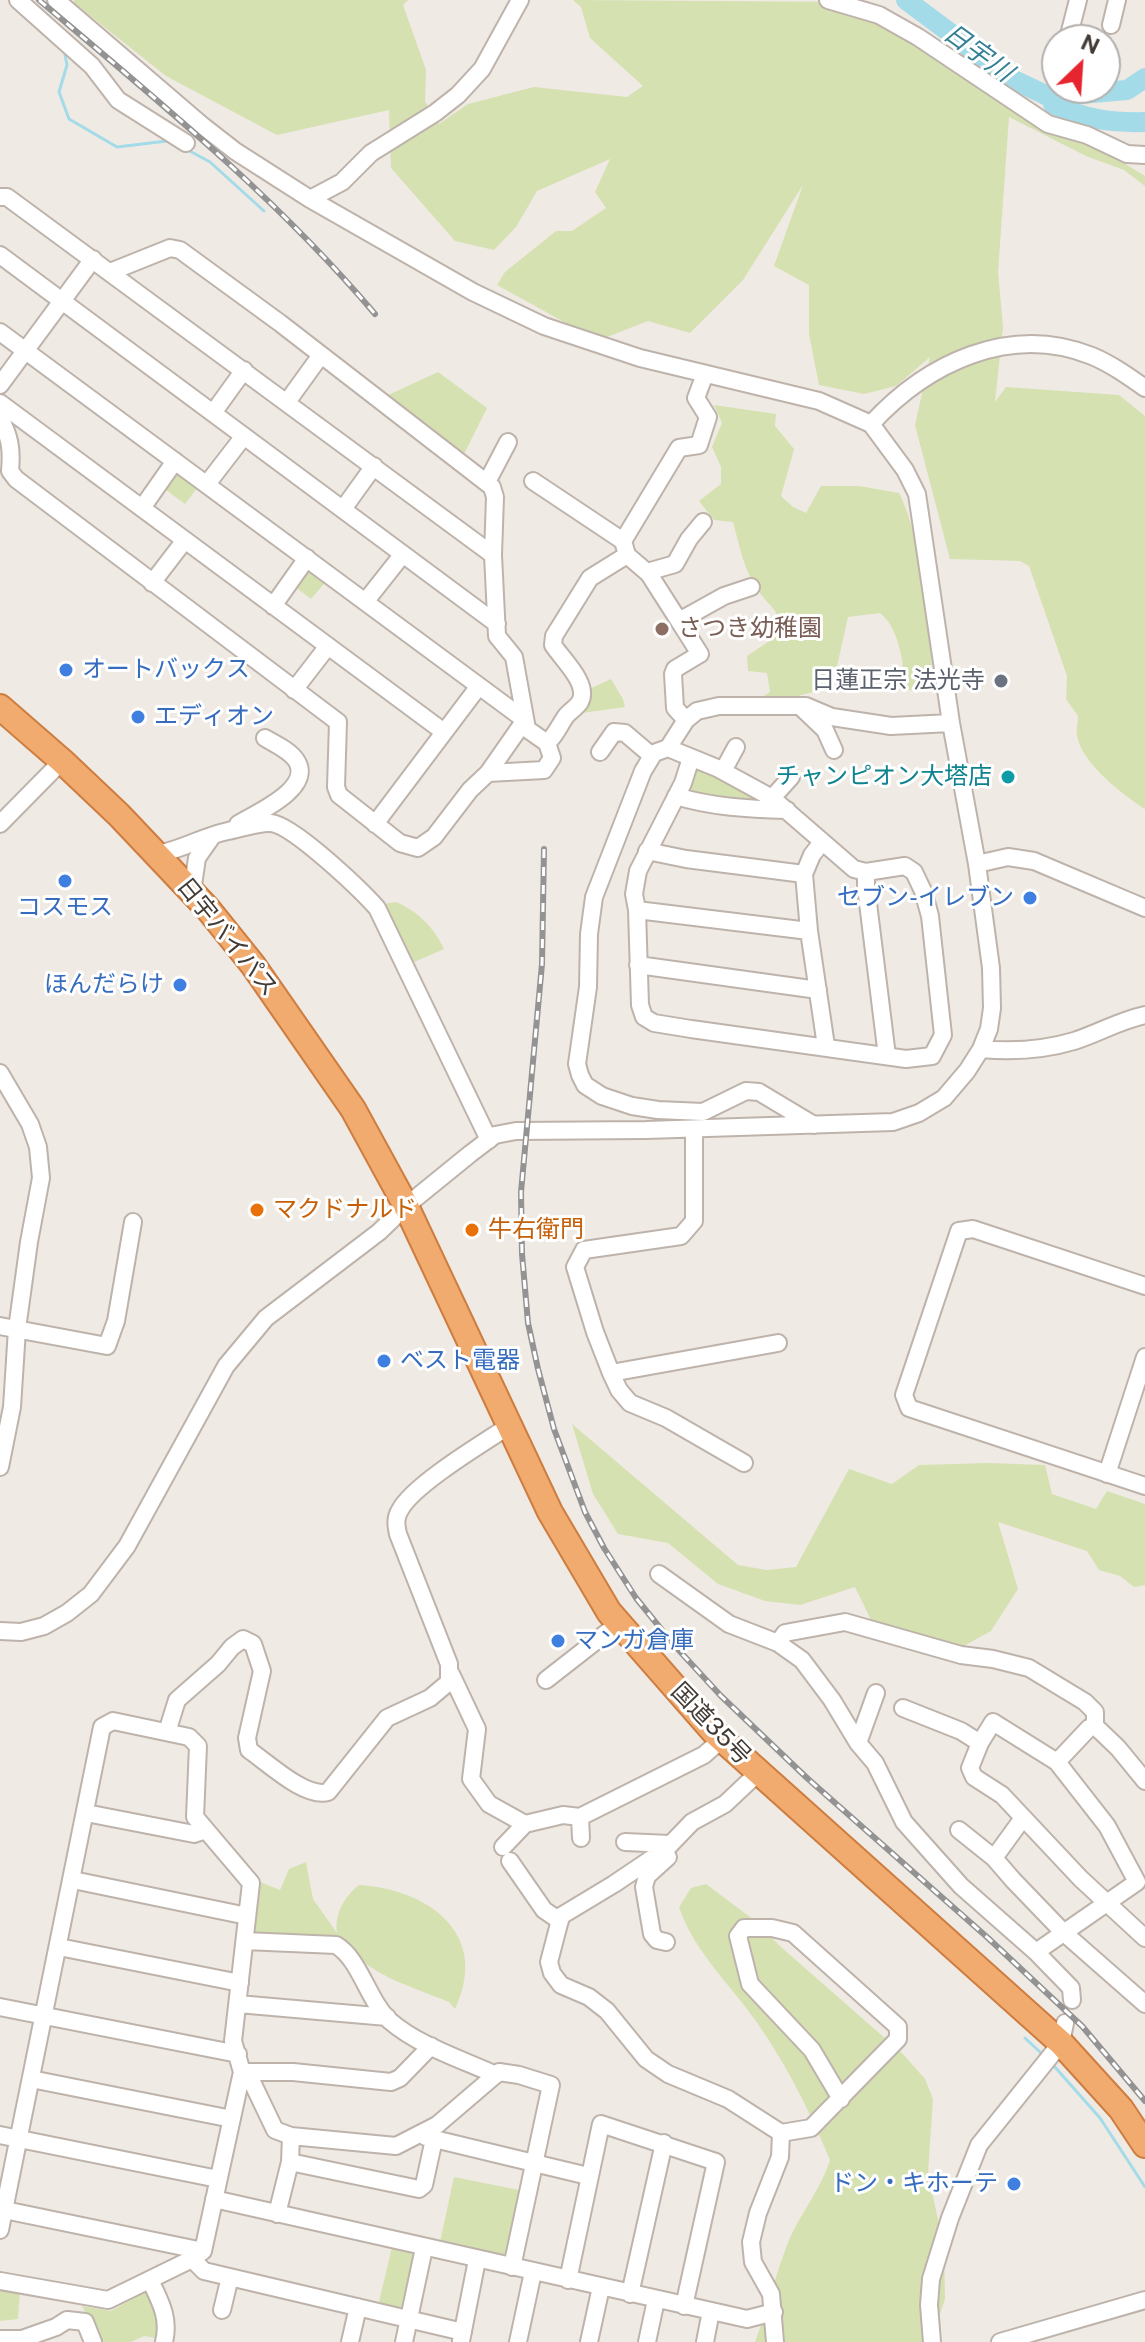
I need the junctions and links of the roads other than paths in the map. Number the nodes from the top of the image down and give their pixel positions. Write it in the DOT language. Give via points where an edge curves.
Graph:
graph roads {
  1 [pos="18,0"];
  2 [pos="56,0"];
  3 [pos="520,0"];
  4 [pos="828,0"];
  5 [pos="1078,0"];
  6 [pos="1117,0"];
  7 [pos="1072,24"];
  8 [pos="1111,24"];
  9 [pos="186,143"];
  10 [pos="1145,155"];
  11 [pos="0,197"];
  12 [pos="310,199"];
  13 [pos="0,255"];
  14 [pos="93,259"];
  15 [pos="110,272"];
  16 [pos="63,301"];
  17 [pos="0,332"];
  18 [pos="25,350"];
  19 [pos="321,355"];
  20 [pos="244,370"];
  21 [pos="705,374"];
  22 [pos="0,385"];
  23 [pos="1145,388"];
  24 [pos="287,402"];
  25 [pos="0,403"];
  26 [pos="213,413"];
  27 [pos="0,418"];
  28 [pos="871,424"];
  29 [pos="244,436"];
  30 [pos="508,442"];
  31 [pos="175,461"];
  32 [pos="374,466"];
  33 [pos="533,481"];
  34 [pos="487,482"];
  35 [pos="207,484"];
  36 [pos="142,508"];
  37 [pos="343,509"];
  38 [pos="703,522"];
  39 [pos="185,540"];
  40 [pos="625,548"];
  41 [pos="403,554"];
  42 [pos="493,555"];
  43 [pos="307,558"];
  44 [pos="647,572"];
  45 [pos="152,583"];
  46 [pos="751,587"];
  47 [pos="729,594"];
  48 [pos="365,602"];
  49 [pos="273,606"];
  50 [pos="738,609"];
  51 [pos="679,621"];
  52 [pos="497,624"];
  53 [pos="328,646"];
  54 [pos="479,686"];
  55 [pos="294,690"];
  56 [pos="798,706"];
  57 [pos="0,707"];
  58 [pos="525,720"];
  59 [pos="686,720"];
  60 [pos="951,723"];
  61 [pos="444,732"];
  62 [pos="265,738"];
  63 [pos="547,743"];
  64 [pos="736,747"];
  65 [pos="668,748"];
  66 [pos="834,750"];
  67 [pos="600,752"];
  68 [pos="652,756"];
  69 [pos="691,758"];
  70 [pos="62,761"];
  71 [pos="723,771"];
  72 [pos="488,773"];
  73 [pos="791,777"];
  74 [pos="676,796"];
  75 [pos="772,798"];
  76 [pos="787,810"];
  77 [pos="0,824"];
  78 [pos="375,824"];
  79 [pos="219,834"];
  80 [pos="822,842"];
  81 [pos="647,851"];
  82 [pos="157,854"];
  83 [pos="977,864"];
  84 [pos="866,872"];
  85 [pos="804,874"];
  86 [pos="192,892"];
  87 [pos="1145,908"];
  88 [pos="637,910"];
  89 [pos="809,931"];
  90 [pos="638,965"];
  91 [pos="818,990"];
  92 [pos="1145,1015"];
  93 [pos="826,1046"];
  94 [pos="981,1049"];
  95 [pos="887,1056"];
  96 [pos="0,1073"];
  97 [pos="815,1126"];
  98 [pos="694,1129"];
  99 [pos="489,1140"];
  100 [pos="406,1206"];
  101 [pos="133,1222"];
  102 [pos="1145,1286"];
  103 [pos="0,1326"];
  104 [pos="17,1329"];
  105 [pos="778,1343"];
  106 [pos="1145,1357"];
  107 [pos="611,1373"];
  108 [pos="6,1406"];
  109 [pos="509,1426"];
  110 [pos="744,1463"];
  111 [pos="0,1467"];
  112 [pos="1107,1474"];
  113 [pos="1145,1486"];
  114 [pos="659,1574"];
  115 [pos="619,1623"];
  116 [pos="0,1631"];
  117 [pos="778,1643"];
  118 [pos="451,1674"];
  119 [pos="546,1680"];
  120 [pos="876,1693"];
  121 [pos="903,1708"];
  122 [pos="1095,1726"];
  123 [pos="167,1732"];
  124 [pos="722,1739"];
  125 [pos="858,1743"];
  126 [pos="980,1743"];
  127 [pos="1057,1762"];
  128 [pos="759,1772"];
  129 [pos="1145,1781"];
  130 [pos="86,1813"];
  131 [pos="580,1817"];
  132 [pos="700,1818"];
  133 [pos="1023,1818"];
  134 [pos="525,1824"];
  135 [pos="206,1830"];
  136 [pos="959,1830"];
  137 [pos="581,1838"];
  138 [pos="625,1842"];
  139 [pos="670,1844"];
  140 [pos="994,1858"];
  141 [pos="73,1880"];
  142 [pos="1142,1883"];
  143 [pos="1106,1902"];
  144 [pos="247,1916"];
  145 [pos="560,1921"];
  146 [pos="1063,1932"];
  147 [pos="1145,1938"];
  148 [pos="245,1941"];
  149 [pos="666,1942"];
  150 [pos="59,1947"];
  151 [pos="1036,1952"];
  152 [pos="240,1983"];
  153 [pos="1072,2000"];
  154 [pos="238,2004"];
  155 [pos="1145,2004"];
  156 [pos="0,2007"];
  157 [pos="45,2016"];
  158 [pos="387,2017"];
  159 [pos="1063,2033"];
  160 [pos="431,2046"];
  161 [pos="238,2054"];
  162 [pos="242,2072"];
  163 [pos="496,2075"];
  164 [pos="31,2079"];
  165 [pos="841,2099"];
  166 [pos="232,2119"];
  167 [pos="781,2133"];
  168 [pos="0,2135"];
  169 [pos="291,2136"];
  170 [pos="428,2137"];
  171 [pos="18,2138"];
  172 [pos="664,2143"];
  173 [pos="1145,2145"];
  174 [pos="290,2162"];
  175 [pos="534,2163"];
  176 [pos="588,2176"];
  177 [pos="218,2179"];
  178 [pos="214,2199"];
  179 [pos="2,2210"];
  180 [pos="277,2214"];
  181 [pos="0,2230"];
  182 [pos="424,2248"];
  183 [pos="197,2255"];
  184 [pos="477,2260"];
  185 [pos="512,2267"];
  186 [pos="533,2272"];
  187 [pos="230,2277"];
  188 [pos="150,2280"];
  189 [pos="568,2280"];
  190 [pos="0,2281"];
  191 [pos="601,2287"];
  192 [pos="630,2294"];
  193 [pos="656,2300"];
  194 [pos="1145,2300"];
  195 [pos="684,2306"];
  196 [pos="358,2307"];
  197 [pos="222,2310"];
  198 [pos="711,2311"];
  199 [pos="774,2312"];
  200 [pos="409,2319"];
  201 [pos="462,2337"];
  202 [pos="0,2339"];
  203 [pos="93,2342"];
  204 [pos="164,2342"];
  205 [pos="350,2342"];
  206 [pos="404,2342"];
  207 [pos="518,2342"];
  208 [pos="589,2342"];
  209 [pos="647,2342"];
  210 [pos="705,2342"];
  211 [pos="775,2342"];
  212 [pos="932,2342"];
  213 [pos="1000,2342"];
  1 -- 9 [label="street" via="92,66 118,100"];
  2 -- 12 [label="street" via="203,126"];
  3 -- 12 [label="street" via="482,69 458,95 371,153 342,182"];
  4 -- 10 [label="street" via="879,15 1048,124 1127,154"];
  5 -- 7 [label="street"];
  6 -- 8 [label="street"];
  11 -- 14 [label="street"];
  12 -- 21 [label="street" via="544,326 627,355"];
  13 -- 16 [label="street"];
  14 -- 15 [label="street"];
  14 -- 16 [label="street"];
  15 -- 19 [label="street" via="170,248 180,250"];
  15 -- 20 [label="street"];
  16 -- 18 [label="street"];
  16 -- 26 [label="street"];
  17 -- 18 [label="street"];
  18 -- 22 [label="street"];
  18 -- 31 [label="street"];
  19 -- 24 [label="street"];
  19 -- 34 [label="street"];
  20 -- 24 [label="street"];
  20 -- 26 [label="street"];
  21 -- 28 [label="street" via="819,401"];
  21 -- 40 [label="street" via="696,398 708,417 699,445 679,448"];
  23 -- 28 [label="street" via="1122,371 1061,347 977,351 941,367 893,400"];
  24 -- 32 [label="street"];
  25 -- 36 [label="street"];
  26 -- 29 [label="street"];
  27 -- 45 [label="street" via="12,447 10,471 16,479"];
  28 -- 60 [label="street" via="917,494"];
  29 -- 35 [label="street"];
  29 -- 37 [label="street"];
  30 -- 34 [label="street"];
  31 -- 35 [label="street"];
  31 -- 36 [label="street"];
  32 -- 37 [label="street"];
  32 -- 42 [label="street"];
  33 -- 40 [label="street"];
  34 -- 42 [label="street" via="495,497"];
  35 -- 43 [label="street"];
  36 -- 39 [label="street"];
  37 -- 41 [label="street"];
  38 -- 44 [label="street" via="675,564"];
  39 -- 45 [label="street"];
  39 -- 49 [label="street"];
  40 -- 44 [label="street"];
  40 -- 63 [label="street" via="590,578 554,636 553,645 582,696"];
  41 -- 48 [label="street"];
  41 -- 52 [label="street"];
  42 -- 52 [label="street"];
  43 -- 48 [label="street"];
  43 -- 49 [label="street"];
  44 -- 51 [label="street"];
  45 -- 55 [label="street"];
  46 -- 47 [label="street"];
  47 -- 50 [label="street"];
  47 -- 51 [label="street"];
  48 -- 54 [label="street"];
  49 -- 53 [label="street"];
  51 -- 59 [label="street" via="700,654 673,674 675,708"];
  52 -- 58 [label="street" via="497,636 514,657"];
  53 -- 55 [label="street"];
  53 -- 61 [label="street"];
  54 -- 58 [label="street"];
  54 -- 61 [label="street"];
  55 -- 78 [label="street" via="338,722 336,787"];
  56 -- 59 [label="street" via="719,706"];
  56 -- 60 [label="street" via="891,726"];
  56 -- 66 [label="street" via="825,730"];
  57 -- 70 [label="highway, 日宇バイパス"];
  58 -- 63 [label="street" via="527,729"];
  58 -- 72 [label="street"];
  59 -- 65 [label="street"];
  60 -- 83 [label="street"];
  61 -- 78 [label="street"];
  62 -- 79 [label="street" via="293,756 298,780 279,801"];
  63 -- 72 [label="street" via="552,758 544,770"];
  64 -- 71 [label="street"];
  65 -- 68 [label="street"];
  65 -- 69 [label="street"];
  67 -- 68 [label="street" via="614,732 625,733"];
  68 -- 97 [label="street" via="594,897 580,1075 602,1096 658,1110 703,1112 746,1091 759,1092"];
  69 -- 71 [label="street"];
  69 -- 74 [label="street"];
  70 -- 77 [label="street"];
  70 -- 82 [label="highway, 日宇バイパス"];
  71 -- 75 [label="street"];
  72 -- 78 [label="street" via="425,845 400,843"];
  73 -- 75 [label="street"];
  74 -- 76 [label="street"];
  74 -- 81 [label="street"];
  75 -- 76 [label="street"];
  76 -- 80 [label="street"];
  79 -- 82 [label="street"];
  79 -- 86 [label="street" via="197,858"];
  79 -- 99 [label="street" via="268,822 282,825 377,908"];
  80 -- 84 [label="street" via="854,869"];
  80 -- 85 [label="street"];
  81 -- 85 [label="street"];
  81 -- 88 [label="street" via="634,894"];
  82 -- 86 [label="highway, 日宇バイパス"];
  83 -- 87 [label="street" via="1008,857 1034,861"];
  83 -- 94 [label="street" via="992,1008"];
  84 -- 95 [label="street"];
  84 -- 95 [label="street" via="905,866 914,872 930,916 943,1035 932,1056"];
  85 -- 89 [label="street"];
  86 -- 100 [label="highway, 日宇バイパス" via="253,965 353,1109"];
  88 -- 89 [label="street"];
  88 -- 90 [label="street"];
  89 -- 91 [label="street"];
  90 -- 91 [label="street"];
  90 -- 93 [label="street" via="640,1005 644,1017 654,1023"];
  91 -- 93 [label="street"];
  92 -- 94 [label="street" via="1048,1048"];
  93 -- 95 [label="street"];
  94 -- 97 [label="street" via="944,1098 919,1113 893,1122"];
  96 -- 104 [label="street" via="30,1124 40,1159"];
  97 -- 98 [label="street"];
  98 -- 99 [label="street" via="516,1131"];
  98 -- 107 [label="street" via="694,1221 681,1236 584,1250 575,1267"];
  99 -- 100 [label="street"];
  100 -- 109 [label="highway, 国道35号"];
  100 -- 116 [label="street" via="266,1318 226,1366 127,1546 91,1594 44,1626"];
  101 -- 104 [label="street" via="107,1346"];
  102 -- 112 [label="street" via="973,1229 959,1231 904,1395 909,1408"];
  103 -- 104 [label="street"];
  104 -- 108 [label="street"];
  105 -- 107 [label="street"];
  106 -- 112 [label="street"];
  107 -- 110 [label="street" via="630,1403"];
  108 -- 111 [label="street"];
  109 -- 115 [label="highway, 国道35号" via="550,1512"];
  109 -- 118 [label="street" via="407,1499 397,1517 398,1534"];
  112 -- 113 [label="street"];
  114 -- 117 [label="street" via="729,1624"];
  115 -- 119 [label="street"];
  115 -- 124 [label="highway, 国道35号"];
  117 -- 122 [label="street" via="785,1633 845,1622 1029,1668 1085,1702 1095,1712"];
  117 -- 125 [label="street" via="802,1660"];
  118 -- 123 [label="street" via="442,1691 387,1718 321,1794 249,1750 262,1671 253,1644 243,1639 177,1700"];
  118 -- 134 [label="street" via="477,1729 471,1779 489,1804"];
  120 -- 125 [label="street"];
  121 -- 126 [label="street"];
  122 -- 127 [label="street"];
  122 -- 129 [label="street"];
  123 -- 130 [label="street" via="113,1721 102,1727"];
  123 -- 135 [label="street" via="189,1737 198,1746 195,1817"];
  124 -- 128 [label="highway, 国道35号"];
  124 -- 131 [label="street" via="704,1755"];
  125 -- 151 [label="street" via="875,1763 904,1822 961,1886"];
  126 -- 127 [label="street" via="993,1722"];
  126 -- 133 [label="street" via="970,1768 974,1777 1002,1795"];
  127 -- 142 [label="street" via="1107,1826"];
  128 -- 132 [label="street" via="725,1804"];
  128 -- 159 [label="highway, 国道35号"];
  130 -- 135 [label="street" via="194,1834"];
  130 -- 141 [label="street"];
  131 -- 134 [label="street" via="563,1815"];
  131 -- 137 [label="street"];
  132 -- 139 [label="street"];
  132 -- 149 [label="street" via="700,1828 647,1876 652,1934"];
  133 -- 140 [label="street"];
  133 -- 143 [label="street"];
  134 -- 145 [label="street" via="507,1854 544,1910"];
  135 -- 144 [label="street" via="251,1883"];
  136 -- 140 [label="street"];
  138 -- 139 [label="street"];
  139 -- 145 [label="street"];
  140 -- 146 [label="street"];
  141 -- 144 [label="street"];
  141 -- 150 [label="street"];
  142 -- 143 [label="street"];
  143 -- 146 [label="street"];
  143 -- 147 [label="street"];
  144 -- 148 [label="street"];
  145 -- 167 [label="street" via="549,1962 561,1985 607,2011 646,2059 668,2074 728,2099"];
  146 -- 151 [label="street"];
  146 -- 155 [label="street"];
  148 -- 152 [label="street"];
  148 -- 158 [label="street" via="336,1945 345,1950"];
  150 -- 152 [label="street"];
  150 -- 157 [label="street"];
  151 -- 153 [label="street" via="1071,1988"];
  152 -- 154 [label="street"];
  154 -- 158 [label="street"];
  154 -- 161 [label="street" via="233,2041"];
  156 -- 157 [label="street"];
  157 -- 161 [label="street"];
  157 -- 164 [label="street"];
  158 -- 160 [label="street"];
  159 -- 173 [label="highway, 国道35号"];
  159 -- 212 [label="street" via="979,2145 931,2279"];
  160 -- 162 [label="street" via="391,2082"];
  160 -- 163 [label="street"];
  161 -- 162 [label="street"];
  162 -- 166 [label="street"];
  162 -- 169 [label="street" via="275,2130"];
  163 -- 170 [label="street"];
  163 -- 175 [label="street" via="519,2075 551,2085"];
  164 -- 166 [label="street"];
  164 -- 171 [label="street"];
  165 -- 165 [label="street" via="898,2039 898,2027 793,1933 744,1928 738,1936 750,1984 812,2050"];
  165 -- 167 [label="street" via="811,2128"];
  166 -- 177 [label="street"];
  167 -- 199 [label="street" via="780,2157 751,2242 753,2262 771,2294"];
  168 -- 171 [label="street"];
  169 -- 170 [label="street" via="396,2146"];
  169 -- 174 [label="street"];
  170 -- 174 [label="street" via="424,2185 419,2189"];
  170 -- 175 [label="street"];
  171 -- 177 [label="street"];
  171 -- 179 [label="street"];
  172 -- 176 [label="street" via="601,2124"];
  172 -- 192 [label="street"];
  172 -- 195 [label="street" via="716,2162"];
  174 -- 180 [label="street"];
  175 -- 176 [label="street"];
  175 -- 185 [label="street"];
  176 -- 189 [label="street"];
  177 -- 178 [label="street"];
  178 -- 180 [label="street"];
  178 -- 183 [label="street"];
  179 -- 181 [label="street"];
  179 -- 183 [label="street"];
  180 -- 182 [label="street"];
  182 -- 184 [label="street"];
  182 -- 200 [label="street"];
  183 -- 187 [label="street" via="204,2271"];
  183 -- 188 [label="street"];
  184 -- 185 [label="street"];
  184 -- 201 [label="street"];
  185 -- 186 [label="street"];
  186 -- 189 [label="street"];
  186 -- 207 [label="street"];
  187 -- 196 [label="street"];
  187 -- 197 [label="street"];
  188 -- 190 [label="street" via="108,2300"];
  188 -- 204 [label="street" via="165,2312"];
  189 -- 191 [label="street"];
  191 -- 192 [label="street"];
  191 -- 208 [label="street"];
  192 -- 193 [label="street"];
  193 -- 195 [label="street"];
  193 -- 209 [label="street"];
  194 -- 213 [label="street"];
  195 -- 198 [label="street"];
  196 -- 200 [label="street"];
  196 -- 205 [label="street"];
  198 -- 199 [label="street" via="747,2319"];
  198 -- 210 [label="street"];
  199 -- 211 [label="street"];
  200 -- 201 [label="street"];
  200 -- 206 [label="street"];
  202 -- 203 [label="street" via="22,2339 67,2320 85,2322"];
}
